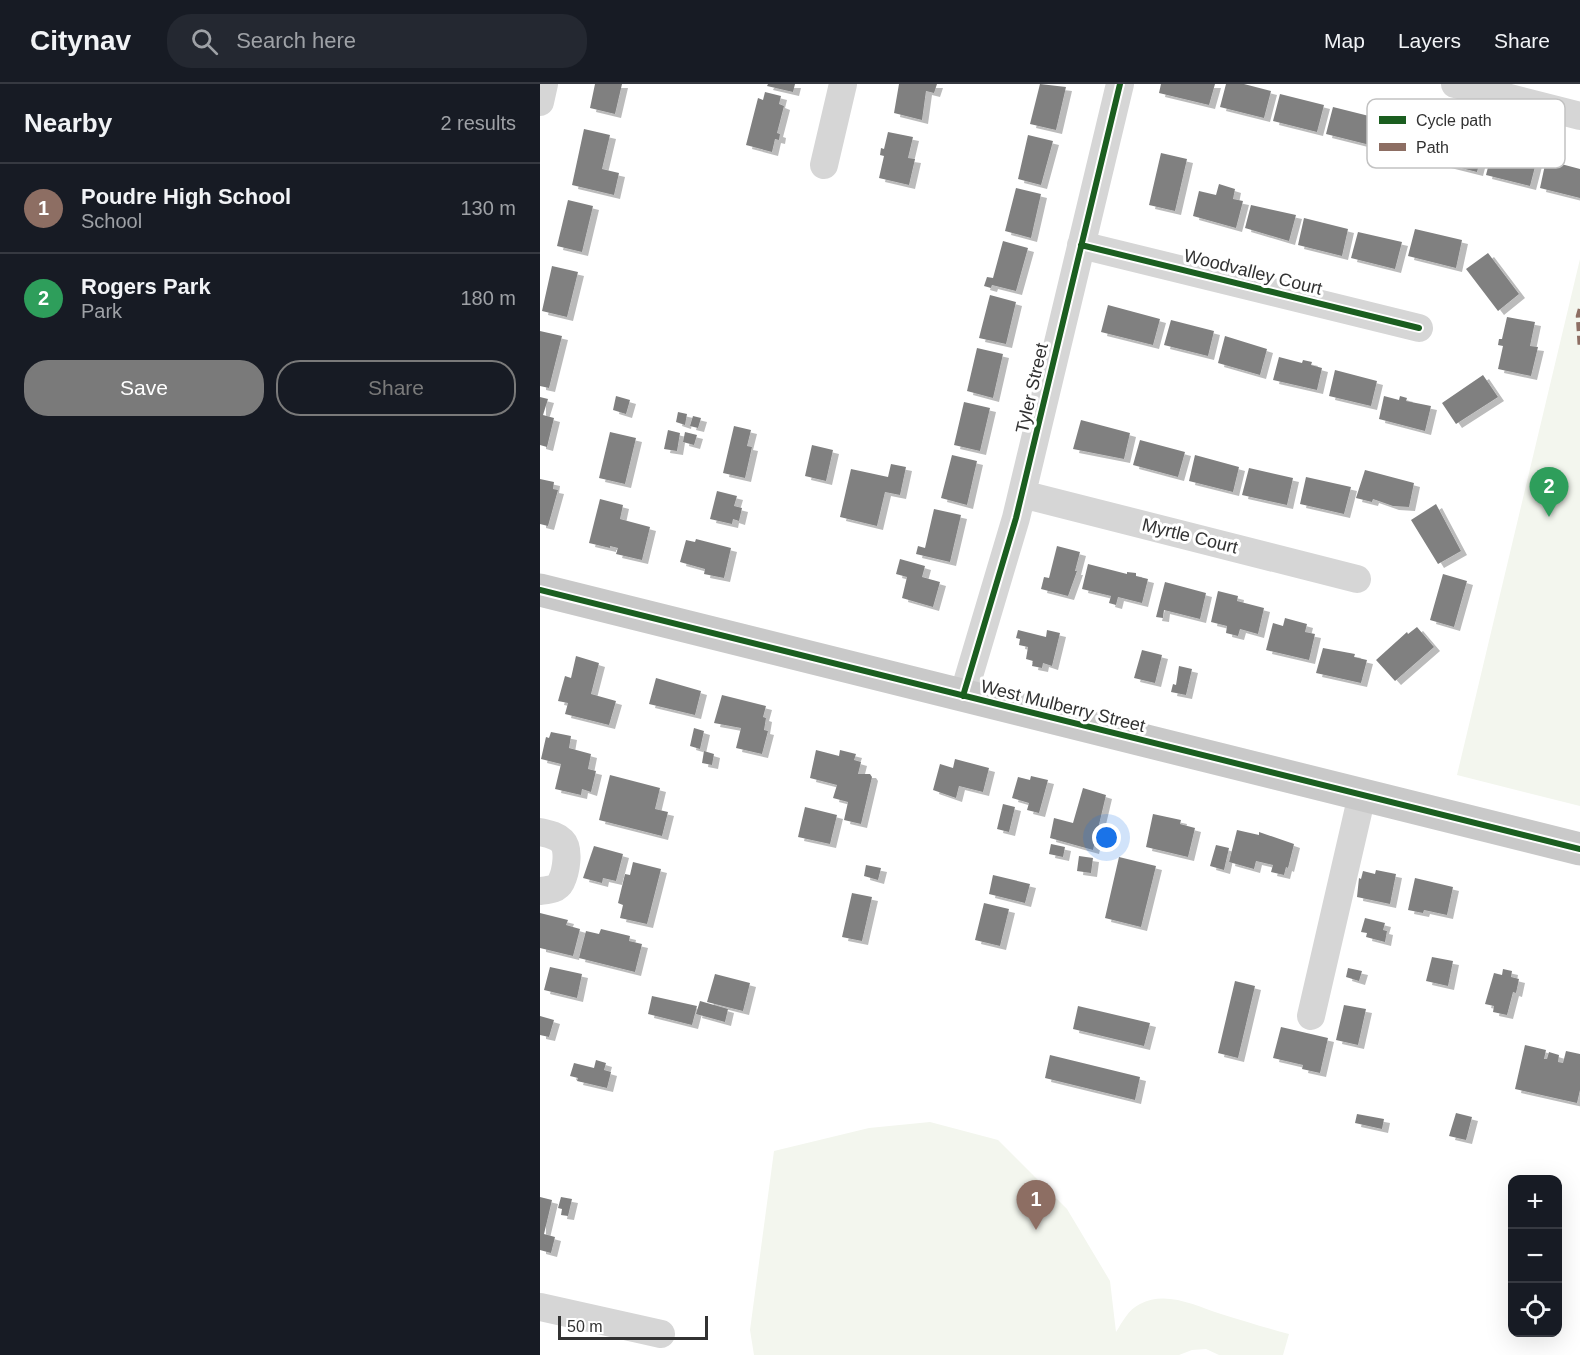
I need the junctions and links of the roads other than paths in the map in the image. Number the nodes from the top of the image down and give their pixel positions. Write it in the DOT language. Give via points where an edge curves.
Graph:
graph roads {
  1 [pos="544,84"];
  2 [pos="843,84"];
  3 [pos="1120,84"];
  4 [pos="1455,84"];
  5 [pos="1514,99"];
  6 [pos="540,102"];
  7 [pos="1565,112"];
  8 [pos="1580,116"];
  9 [pos="824,165"];
  10 [pos="1081,245"];
  11 [pos="1419,328"];
  12 [pos="1022,494"];
  13 [pos="1357,579"];
  14 [pos="540,590"];
  15 [pos="963,696"];
  16 [pos="1362,795"];
  17 [pos="540,832"];
  18 [pos="1580,849"];
  19 [pos="540,891"];
  20 [pos="1311,1016"];
  21 [pos="540,1308"];
  22 [pos="661,1334"];
  1 -- 6 [label="street"];
  2 -- 9 [label="street"];
  3 -- 10 [label="street, Tyler Street"];
  4 -- 5 [label="street"];
  7 -- 8 [label="street"];
  10 -- 11 [label="street, Woodvalley Court"];
  10 -- 12 [label="street, Tyler Street"];
  12 -- 13 [label="street, Myrtle Court"];
  12 -- 15 [label="street, Tyler Street"];
  14 -- 15 [label="main road, West Mulberry Street"];
  15 -- 16 [label="main road, West Mulberry Street"];
  16 -- 18 [label="main road, West Mulberry Street"];
  16 -- 20 [label="street"];
  17 -- 19 [label="street" via="557,836 568,851 561,883 552,890"];
  21 -- 22 [label="street"];
}
